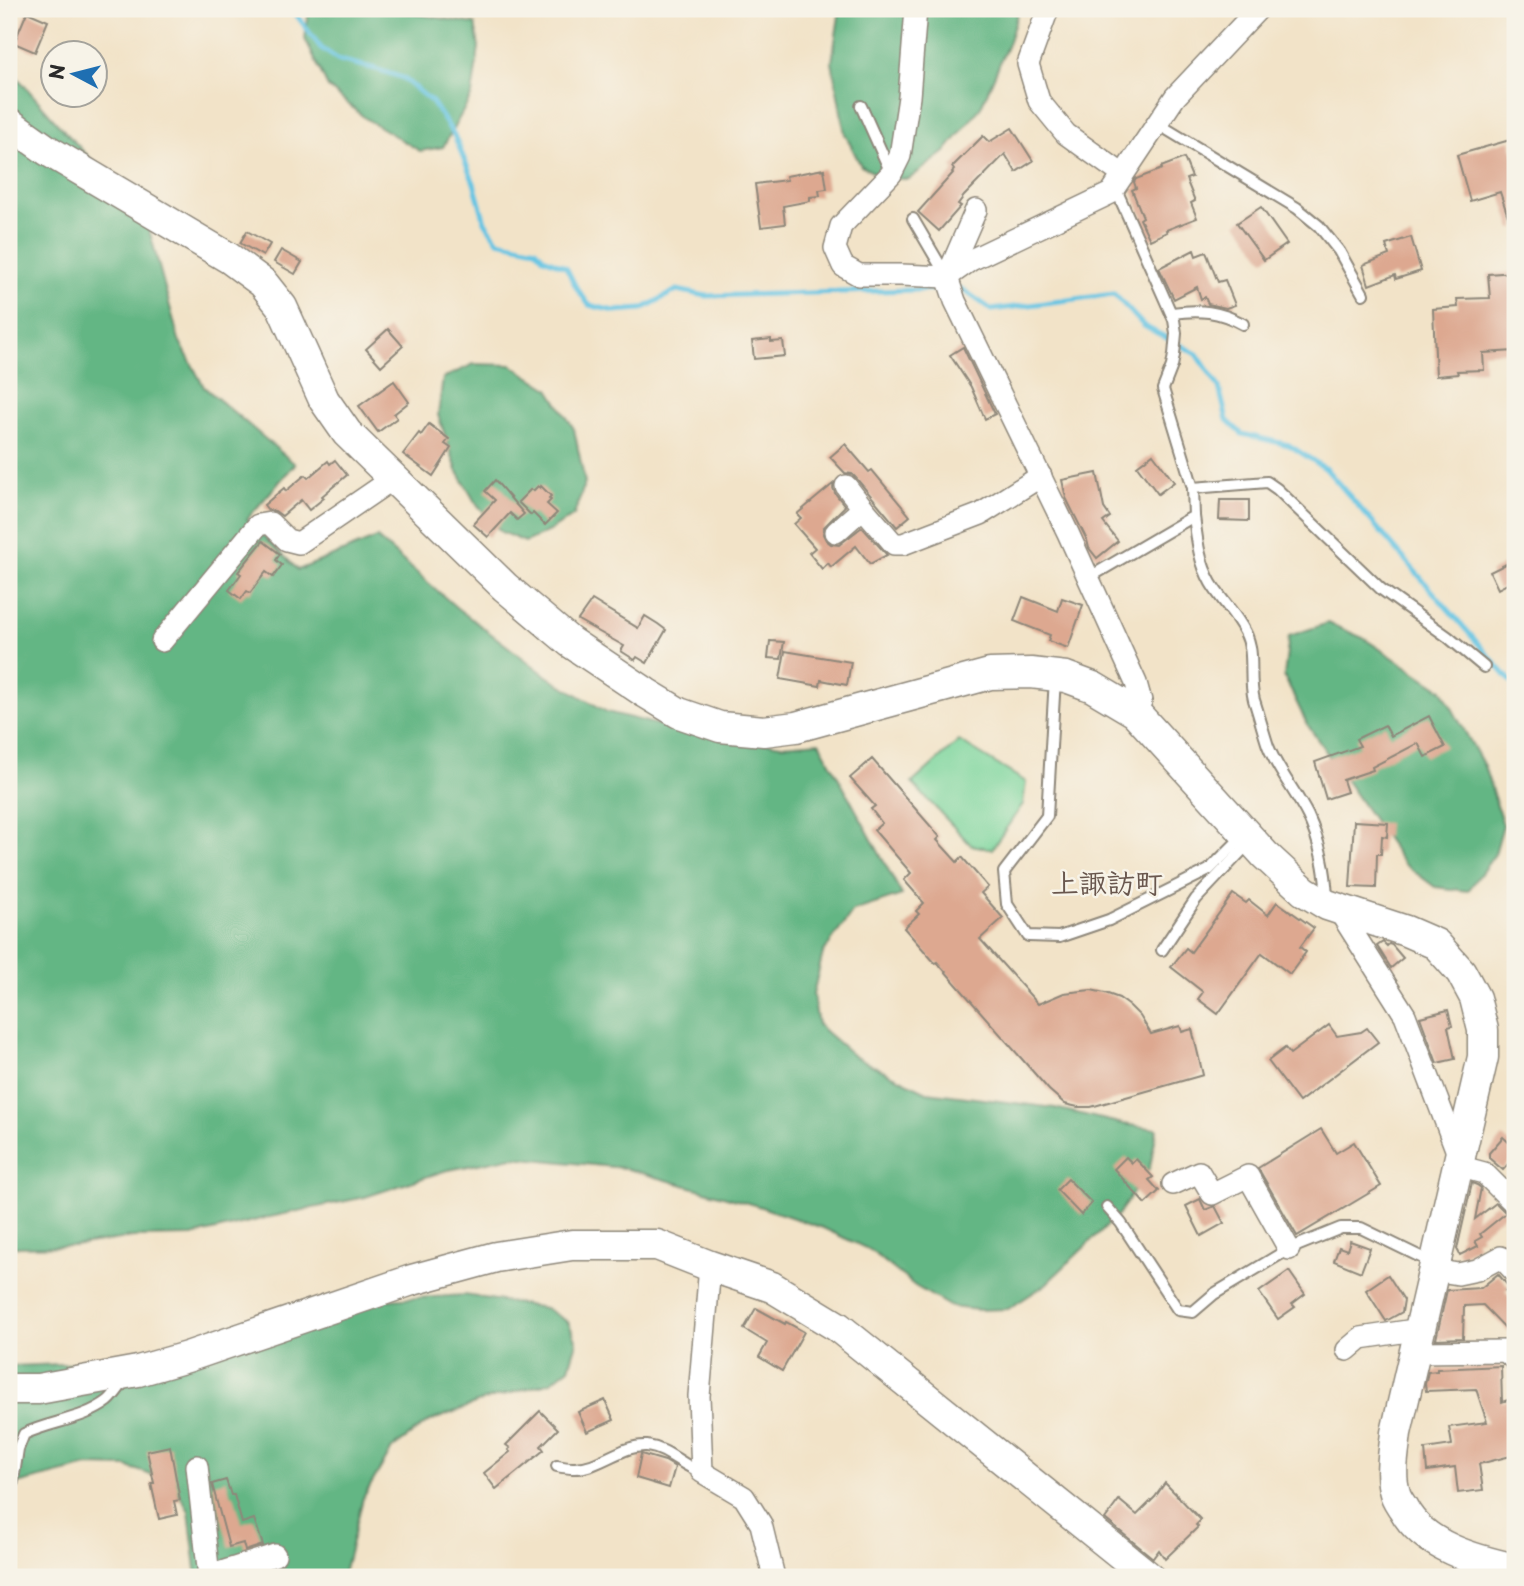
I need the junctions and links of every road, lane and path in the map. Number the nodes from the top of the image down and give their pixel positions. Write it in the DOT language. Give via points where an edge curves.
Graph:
graph roads {
  1 [pos="916,9"];
  2 [pos="1048,9"];
  3 [pos="1258,9"];
  4 [pos="861,106"];
  5 [pos="9,123"];
  6 [pos="1158,124"];
  7 [pos="893,178"];
  8 [pos="1119,181"];
  9 [pos="976,210"];
  10 [pos="913,219"];
  11 [pos="950,287"];
  12 [pos="1363,294"];
  13 [pos="1172,313"];
  14 [pos="1243,324"];
  15 [pos="1041,476"];
  16 [pos="394,478"];
  17 [pos="846,486"];
  18 [pos="1193,488"];
  19 [pos="863,508"];
  20 [pos="1194,516"];
  21 [pos="836,532"];
  22 [pos="1088,578"];
  23 [pos="162,640"];
  24 [pos="1484,667"];
  25 [pos="1055,676"];
  26 [pos="1135,712"];
  27 [pos="1248,837"];
  28 [pos="1332,907"];
  29 [pos="1162,950"];
  30 [pos="1459,1162"];
  31 [pos="1173,1184"];
  32 [pos="1515,1204"];
  33 [pos="1107,1207"];
  34 [pos="1289,1250"];
  35 [pos="710,1266"];
  36 [pos="1435,1267"];
  37 [pos="1515,1272"];
  38 [pos="1418,1340"];
  39 [pos="1347,1350"];
  40 [pos="1515,1360"];
  41 [pos="131,1372"];
  42 [pos="9,1389"];
  43 [pos="197,1466"];
  44 [pos="557,1466"];
  45 [pos="702,1472"];
  46 [pos="9,1506"];
  47 [pos="275,1555"];
  48 [pos="1515,1569"];
  49 [pos="209,1577"];
  50 [pos="775,1577"];
  51 [pos="1149,1577"];
  1 -- 7 [label="street" via="909,97"];
  2 -- 8 [label="street" via="1028,64 1039,101 1066,135"];
  3 -- 6 [label="street" via="1175,97"];
  4 -- 7 [label="lane"];
  5 -- 16 [label="street" via="263,283 282,307 324,400 347,433"];
  6 -- 8 [label="street"];
  6 -- 12 [label="lane" via="1319,226"];
  7 -- 11 [label="street" via="841,226 835,248 843,265 859,275 901,275"];
  8 -- 11 [label="street" via="1111,193 971,260"];
  8 -- 13 [label="lane"];
  9 -- 11 [label="street"];
  10 -- 11 [label="lane"];
  11 -- 15 [label="street"];
  13 -- 14 [label="lane" via="1216,312"];
  13 -- 18 [label="lane" via="1174,355 1163,389"];
  15 -- 19 [label="street" via="981,513 903,544 894,544"];
  15 -- 22 [label="street"];
  16 -- 23 [label="street" via="299,543 287,540 270,523 258,525"];
  16 -- 25 [label="street" via="505,587 570,642 679,713 720,727 764,731 796,727 990,674"];
  17 -- 19 [label="street"];
  18 -- 20 [label="lane"];
  18 -- 24 [label="lane" via="1267,482 1381,589"];
  19 -- 21 [label="street"];
  20 -- 22 [label="lane"];
  20 -- 28 [label="lane" via="1197,546 1211,584 1246,634 1253,696 1269,748 1308,816 1320,847"];
  22 -- 26 [label="street" via="1136,683 1141,701"];
  25 -- 26 [label="street" via="1093,687"];
  25 -- 27 [label="lane" via="1047,816 1004,872 1007,904 1028,936 1059,937 1109,920 1209,870"];
  26 -- 27 [label="street"];
  27 -- 28 [label="street" via="1304,891"];
  27 -- 29 [label="lane" via="1196,899"];
  28 -- 30 [label="street" via="1405,1015"];
  28 -- 30 [label="street" via="1436,944 1461,972 1475,998 1483,1030 1483,1057"];
  30 -- 32 [label="street" via="1484,1173"];
  30 -- 36 [label="street"];
  31 -- 34 [label="street" via="1199,1171 1212,1194 1248,1176"];
  33 -- 34 [label="lane" via="1178,1310 1193,1312 1214,1294"];
  34 -- 36 [label="lane" via="1341,1228 1362,1228"];
  35 -- 41 [label="street" via="657,1245 572,1245 496,1257"];
  35 -- 45 [label="street" via="699,1396"];
  35 -- 51 [label="street" via="772,1287 838,1327"];
  36 -- 37 [label="street" via="1458,1274 1501,1257"];
  36 -- 38 [label="street"];
  38 -- 39 [label="street" via="1361,1338"];
  38 -- 40 [label="street" via="1505,1351"];
  38 -- 48 [label="street" via="1396,1433 1395,1494 1408,1518 1434,1541"];
  41 -- 42 [label="street"];
  41 -- 46 [label="lane" via="109,1400 80,1417 24,1434"];
  43 -- 49 [label="street"];
  44 -- 45 [label="lane" via="590,1465 644,1446 664,1450 688,1468"];
  45 -- 50 [label="street" via="744,1497 761,1524"];
  47 -- 49 [label="street"];
}
